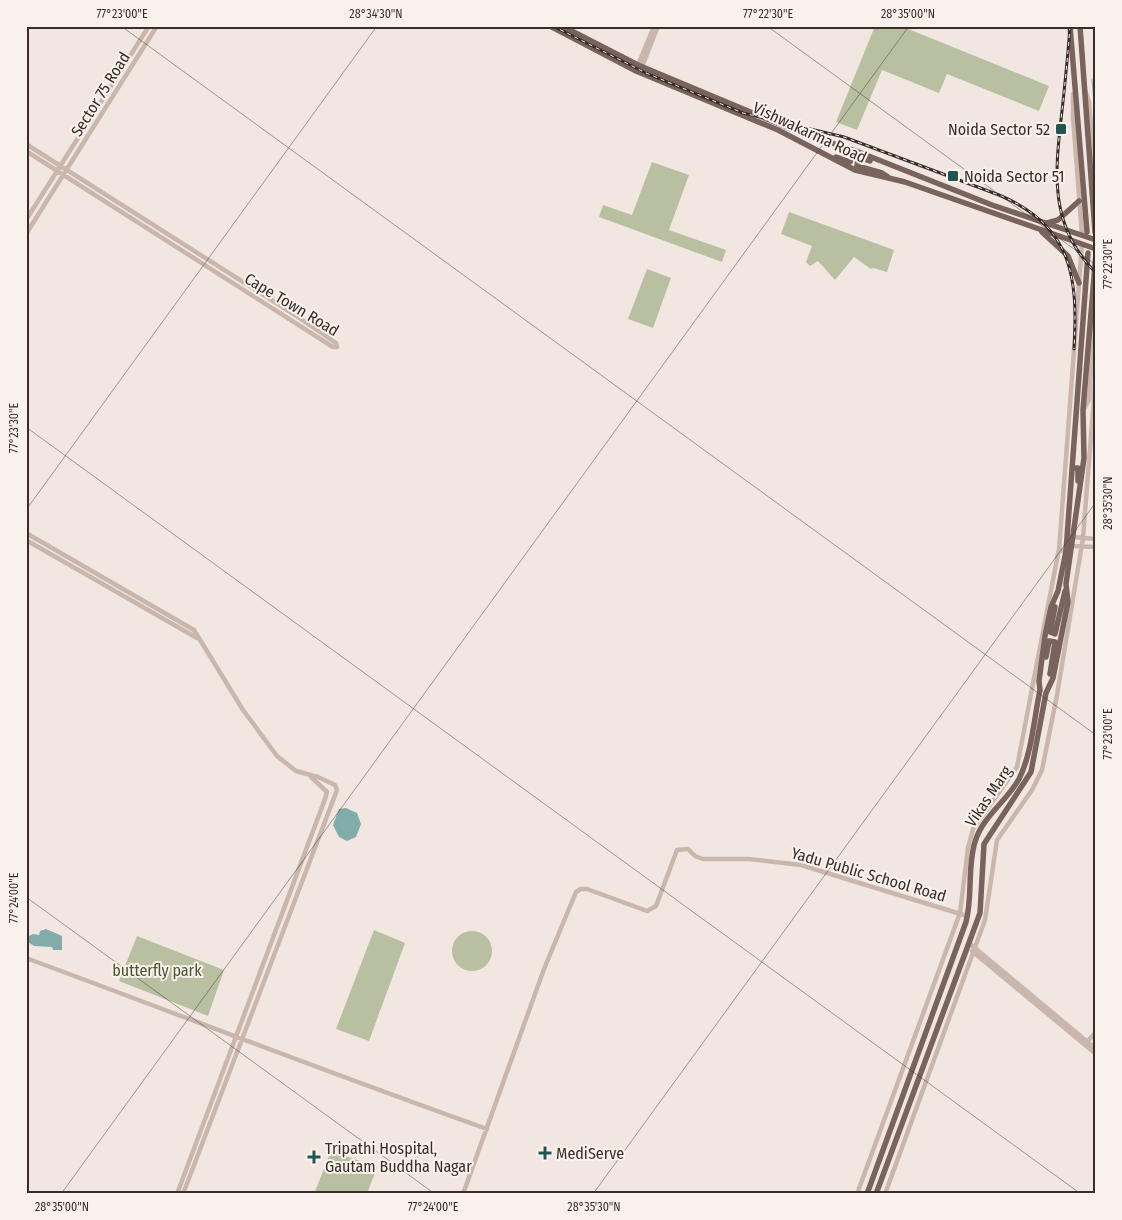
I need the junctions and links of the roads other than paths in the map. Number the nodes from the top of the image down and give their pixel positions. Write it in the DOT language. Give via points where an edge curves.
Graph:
graph roads {
  1 [pos="149,26"];
  2 [pos="158,26"];
  3 [pos="550,26"];
  4 [pos="562,26"];
  5 [pos="654,26"];
  6 [pos="658,26"];
  7 [pos="1070,26"];
  8 [pos="1080,26"];
  9 [pos="640,66"];
  10 [pos="1084,89"];
  11 [pos="1075,91"];
  12 [pos="812,136"];
  13 [pos="26,144"];
  14 [pos="809,145"];
  15 [pos="26,151"];
  16 [pos="60,166"];
  17 [pos="896,168"];
  18 [pos="67,170"];
  19 [pos="57,171"];
  20 [pos="63,175"];
  21 [pos="890,178"];
  22 [pos="1096,183"];
  23 [pos="1079,201"];
  24 [pos="26,220"];
  25 [pos="1047,223"];
  26 [pos="1033,227"];
  27 [pos="1095,232"];
  28 [pos="26,234"];
  29 [pos="1085,234"];
  30 [pos="1096,240"];
  31 [pos="1082,244"];
  32 [pos="1096,249"];
  33 [pos="1088,253"];
  34 [pos="1096,253"];
  35 [pos="1079,284"];
  36 [pos="1096,303"];
  37 [pos="1096,372"];
  38 [pos="1074,400"];
  39 [pos="1083,410"];
  40 [pos="1073,457"];
  41 [pos="1084,458"];
  42 [pos="1072,468"];
  43 [pos="1080,495"];
  44 [pos="26,533"];
  45 [pos="1073,537"];
  46 [pos="1083,538"];
  47 [pos="1096,539"];
  48 [pos="26,540"];
  49 [pos="1072,546"];
  50 [pos="1082,546"];
  51 [pos="1096,546"];
  52 [pos="1062,550"];
  53 [pos="1066,584"];
  54 [pos="1058,591"];
  55 [pos="197,638"];
  56 [pos="1040,690"];
  57 [pos="1046,693"];
  58 [pos="310,776"];
  59 [pos="982,879"];
  60 [pos="971,881"];
  61 [pos="960,913"];
  62 [pos="968,916"];
  63 [pos="971,948"];
  64 [pos="26,958"];
  65 [pos="268,962"];
  66 [pos="929,1020"];
  67 [pos="940,1024"];
  68 [pos="1096,1032"];
  69 [pos="924,1034"];
  70 [pos="936,1036"];
  71 [pos="236,1038"];
  72 [pos="242,1040"];
  73 [pos="1086,1043"];
  74 [pos="1096,1049"];
  75 [pos="1096,1054"];
  76 [pos="487,1129"];
  77 [pos="177,1194"];
  78 [pos="183,1194"];
  79 [pos="463,1194"];
  80 [pos="858,1194"];
  81 [pos="867,1194"];
  82 [pos="876,1194"];
  83 [pos="885,1194"];
  1 -- 16 [label="street, Sector 75 Road"];
  2 -- 18 [label="street, Sector 75 Road"];
  3 -- 14 [label="main road, Vishwakarma Road" via="636,71"];
  4 -- 9 [label="main road, Vishwakarma Road"];
  5 -- 9 [label="street"];
  6 -- 9 [label="street"];
  7 -- 11 [label="main road"];
  8 -- 10 [label="main road"];
  9 -- 12 [label="main road, Vishwakarma Road"];
  10 -- 22 [label="street" via="1090,102"];
  10 -- 27 [label="main road"];
  11 -- 23 [label="street" via="1073,117"];
  11 -- 29 [label="main road"];
  12 -- 14 [label="main road" via="817,142 854,157 850,162 846,161"];
  12 -- 17 [label="main road, Vishwakarma Road"];
  13 -- 16 [label="street"];
  14 -- 21 [label="main road, Vishwakarma Road" via="856,170"];
  15 -- 19 [label="street"];
  16 -- 18 [label="street"];
  16 -- 19 [label="street, Sector 75 Road"];
  17 -- 21 [label="main road" via="889,169 858,159 857,166"];
  17 -- 25 [label="main road, Vishwakarma Road"];
  18 -- 20 [label="street, Sector 75 Road"];
  18 -- 20 [label="street, Cape Town Road" via="295,315 336,343 337,347"];
  19 -- 20 [label="street"];
  19 -- 24 [label="street, Sector 75 Road"];
  20 -- 28 [label="street, Sector 75 Road"];
  21 -- 26 [label="main road, Vishwakarma Road"];
  23 -- 25 [label="main road" via="1063,217"];
  23 -- 29 [label="street"];
  25 -- 29 [label="main road, Vishwakarma Road"];
  26 -- 31 [label="main road, Vishwakarma Road"];
  26 -- 35 [label="main road" via="1068,256"];
  29 -- 30 [label="main road, Vishwakarma Road"];
  31 -- 32 [label="main road, Vishwakarma Road"];
  31 -- 35 [label="street"];
  33 -- 38 [label="main road, Vikas Marg"];
  34 -- 39 [label="main road, Vikas Marg"];
  35 -- 38 [label="street"];
  36 -- 39 [label="street" via="1089,400"];
  37 -- 46 [label="street"];
  38 -- 40 [label="main road, Vikas Marg"];
  38 -- 52 [label="street"];
  39 -- 41 [label="main road, Vikas Marg"];
  40 -- 41 [label="main road"];
  40 -- 42 [label="main road, Vikas Marg"];
  41 -- 43 [label="main road, Vikas Marg"];
  42 -- 43 [label="main road" via="1078,468 1077,490"];
  42 -- 52 [label="main road, Vikas Marg"];
  43 -- 45 [label="main road, Vikas Marg"];
  44 -- 55 [label="street" via="194,630"];
  45 -- 46 [label="street"];
  45 -- 49 [label="main road, Vikas Marg"];
  46 -- 47 [label="street"];
  46 -- 50 [label="street"];
  48 -- 55 [label="street"];
  49 -- 50 [label="street"];
  49 -- 53 [label="main road, Vikas Marg"];
  50 -- 51 [label="street"];
  50 -- 63 [label="street" via="1042,770 998,840 985,920"];
  52 -- 54 [label="main road, Vikas Marg"];
  52 -- 61 [label="street" via="1016,767 973,829"];
  53 -- 54 [label="main road" via="1055,634 1050,632"];
  53 -- 57 [label="main road, Vikas Marg" via="1068,602"];
  54 -- 56 [label="main road, Vikas Marg" via="1045,636"];
  55 -- 58 [label="street" via="277,756 291,768"];
  56 -- 57 [label="main road" via="1049,641 1052,641 1055,642"];
  56 -- 60 [label="main road, Vikas Marg" via="1023,769 1013,789 978,834 974,843"];
  57 -- 59 [label="main road, Vikas Marg" via="1031,772 987,837 982,852"];
  58 -- 65 [label="street" via="327,792"];
  58 -- 65 [label="street" via="318,776 337,790"];
  59 -- 60 [label="main road" via="976,876"];
  59 -- 63 [label="main road, Vikas Marg" via="980,913"];
  60 -- 62 [label="main road, Vikas Marg"];
  61 -- 62 [label="street, Yadu Public School Road"];
  61 -- 76 [label="street, Yadu Public School Road" via="801,865 703,858 688,849 677,850 652,910 581,889 576,892 544,969"];
  61 -- 80 [label="street"];
  62 -- 66 [label="main road, Vikas Marg"];
  63 -- 67 [label="main road, Vikas Marg"];
  63 -- 73 [label="street"];
  63 -- 83 [label="street"];
  64 -- 71 [label="street"];
  65 -- 71 [label="street"];
  65 -- 72 [label="street"];
  66 -- 67 [label="main road" via="932,1024"];
  66 -- 69 [label="main road, Vikas Marg"];
  67 -- 70 [label="main road, Vikas Marg"];
  68 -- 73 [label="street"];
  69 -- 70 [label="main road" via="931,1031"];
  69 -- 81 [label="main road, Vikas Marg"];
  70 -- 82 [label="main road, Vikas Marg"];
  71 -- 72 [label="street"];
  71 -- 77 [label="street"];
  72 -- 76 [label="street" via="288,1054"];
  72 -- 78 [label="street"];
  73 -- 74 [label="street"];
  73 -- 75 [label="street"];
  76 -- 79 [label="street"];
}
